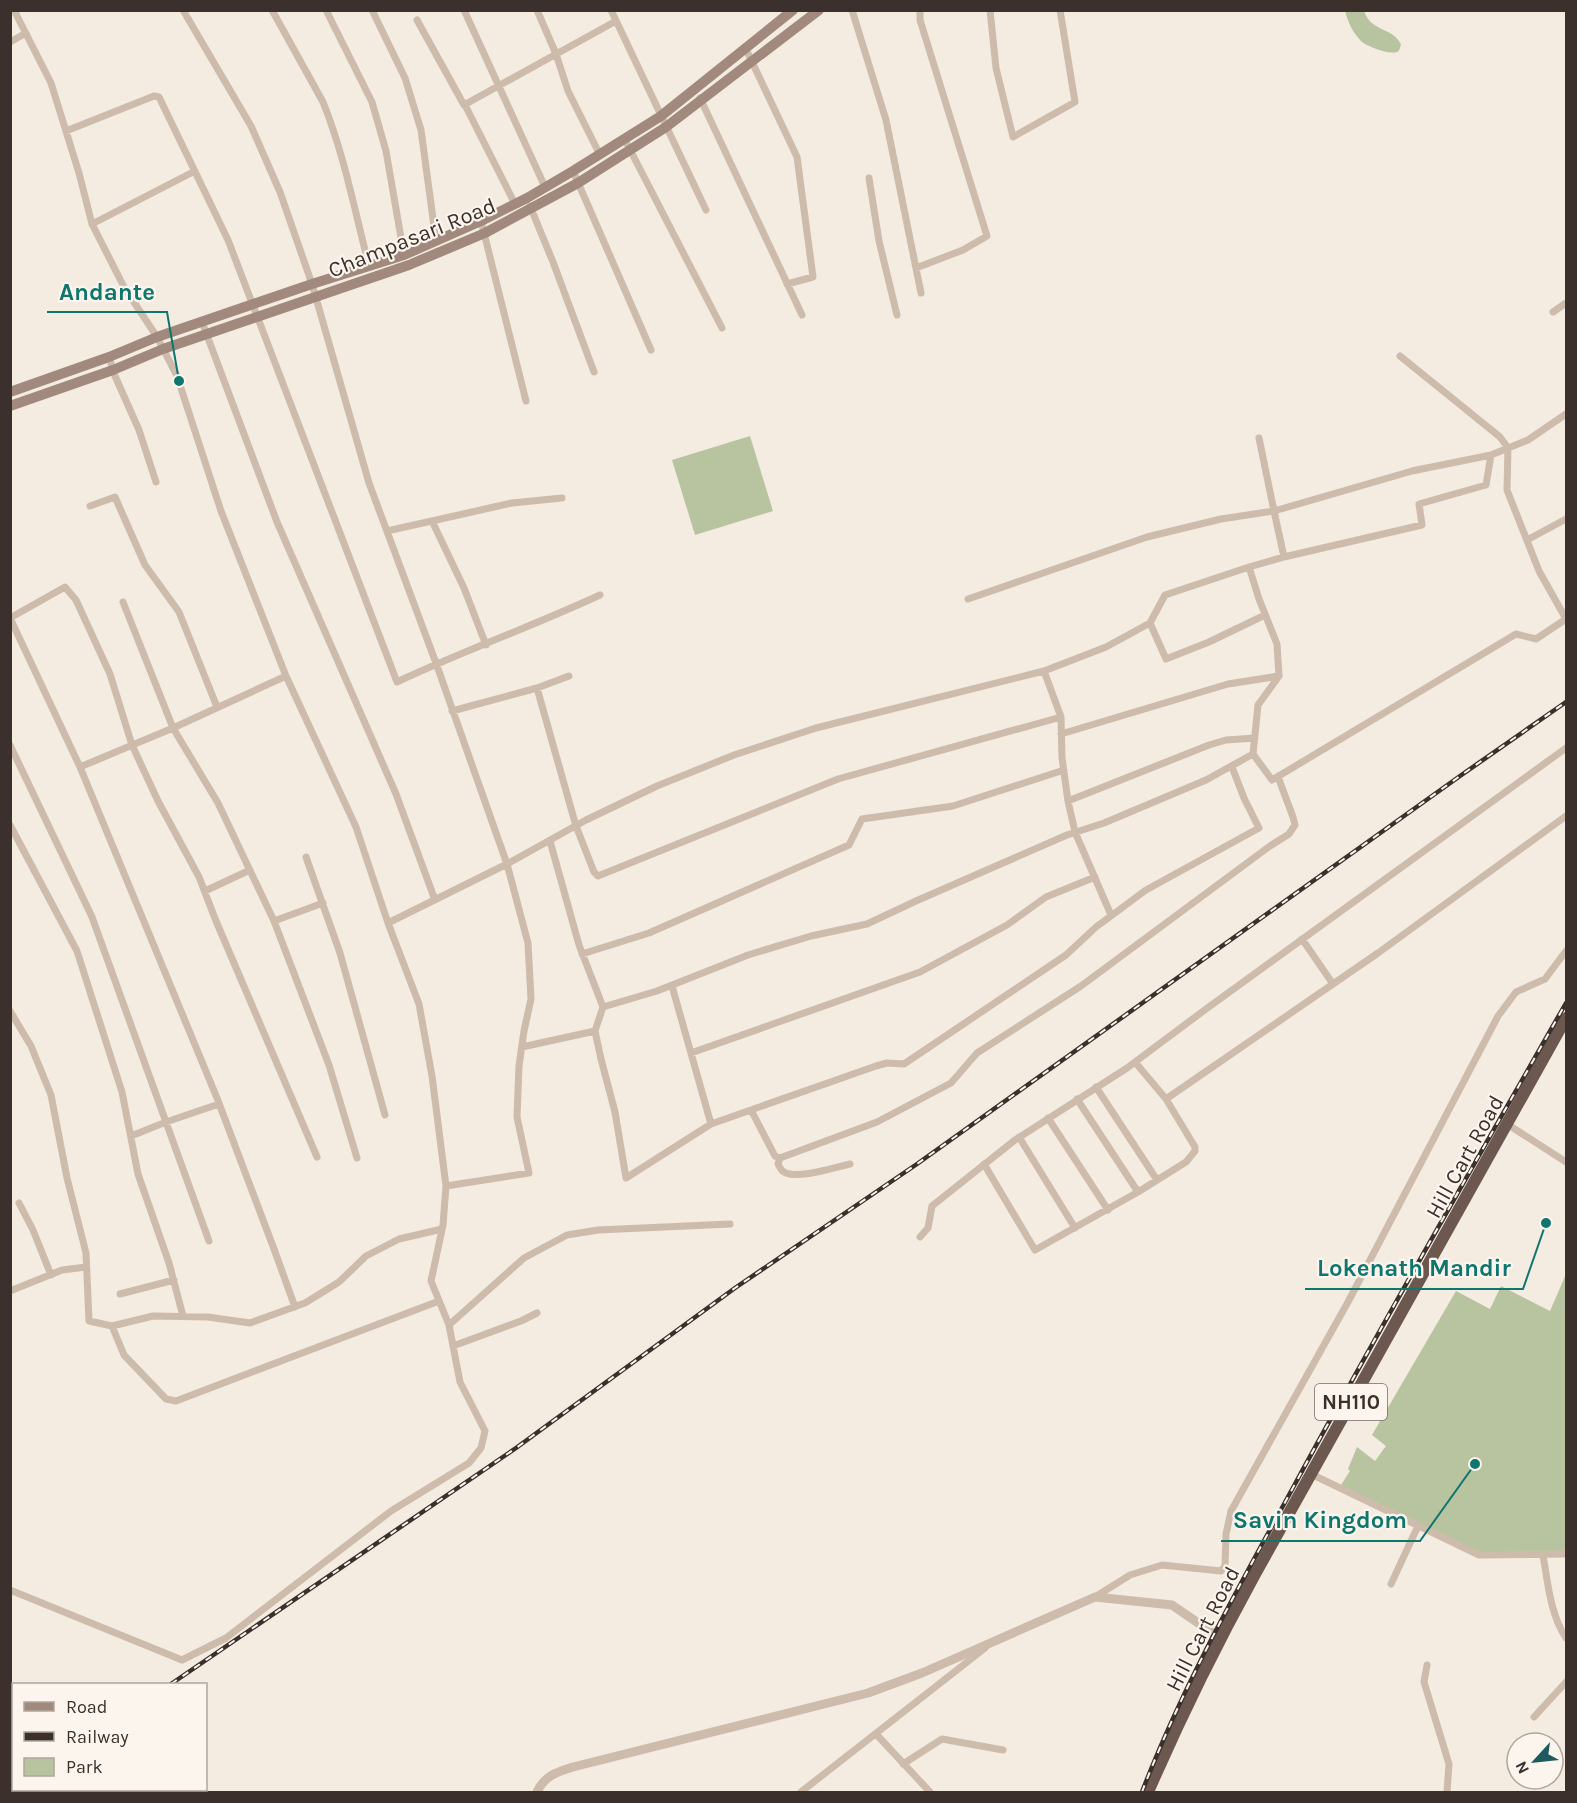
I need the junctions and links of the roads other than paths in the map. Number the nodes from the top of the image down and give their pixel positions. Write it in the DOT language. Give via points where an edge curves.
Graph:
graph roads {
  1 [pos="14,10"];
  2 [pos="183,10"];
  3 [pos="272,10"];
  4 [pos="326,10"];
  5 [pos="372,10"];
  6 [pos="464,10"];
  7 [pos="537,10"];
  8 [pos="611,10"];
  9 [pos="793,10"];
  10 [pos="819,10"];
  11 [pos="852,10"];
  12 [pos="920,10"];
  13 [pos="990,10"];
  14 [pos="1060,10"];
  15 [pos="417,20"];
  16 [pos="616,21"];
  17 [pos="26,33"];
  18 [pos="10,42"];
  19 [pos="745,47"];
  20 [pos="556,54"];
  21 [pos="752,62"];
  22 [pos="499,86"];
  23 [pos="695,88"];
  24 [pos="701,102"];
  25 [pos="465,105"];
  26 [pos="661,116"];
  27 [pos="666,127"];
  28 [pos="66,131"];
  29 [pos="625,140"];
  30 [pos="630,151"];
  31 [pos="600,155"];
  32 [pos="195,171"];
  33 [pos="573,171"];
  34 [pos="869,178"];
  35 [pos="578,183"];
  36 [pos="545,187"];
  37 [pos="527,198"];
  38 [pos="515,204"];
  39 [pos="531,209"];
  40 [pos="706,210"];
  41 [pos="482,221"];
  42 [pos="92,224"];
  43 [pos="485,233"];
  44 [pos="436,241"];
  45 [pos="404,255"];
  46 [pos="369,267"];
  47 [pos="916,268"];
  48 [pos="312,284"];
  49 [pos="787,284"];
  50 [pos="921,293"];
  51 [pos="315,297"];
  52 [pos="1566,303"];
  53 [pos="253,305"];
  54 [pos="1553,312"];
  55 [pos="802,315"];
  56 [pos="897,315"];
  57 [pos="257,316"];
  58 [pos="202,322"];
  59 [pos="722,328"];
  60 [pos="207,334"];
  61 [pos="158,337"];
  62 [pos="163,349"];
  63 [pos="651,350"];
  64 [pos="1400,356"];
  65 [pos="109,357"];
  66 [pos="113,370"];
  67 [pos="594,372"];
  68 [pos="10,392"];
  69 [pos="526,401"];
  70 [pos="10,406"];
  71 [pos="1566,414"];
  72 [pos="1259,438"];
  73 [pos="1508,448"];
  74 [pos="1491,455"];
  75 [pos="156,482"];
  76 [pos="562,498"];
  77 [pos="90,506"];
  78 [pos="1274,511"];
  79 [pos="1566,519"];
  80 [pos="432,521"];
  81 [pos="387,531"];
  82 [pos="1527,540"];
  83 [pos="1284,556"];
  84 [pos="1249,567"];
  85 [pos="600,595"];
  86 [pos="968,599"];
  87 [pos="123,602"];
  88 [pos="1265,615"];
  89 [pos="11,618"];
  90 [pos="1566,619"];
  91 [pos="1150,623"];
  92 [pos="486,645"];
  93 [pos="436,663"];
  94 [pos="1044,671"];
  95 [pos="286,676"];
  96 [pos="569,676"];
  97 [pos="1279,676"];
  98 [pos="537,688"];
  99 [pos="217,707"];
  100 [pos="453,712"];
  101 [pos="1060,717"];
  102 [pos="173,728"];
  103 [pos="1061,734"];
  104 [pos="1255,738"];
  105 [pos="10,745"];
  106 [pos="132,745"];
  107 [pos="1566,748"];
  108 [pos="1253,754"];
  109 [pos="80,767"];
  110 [pos="1233,767"];
  111 [pos="1064,770"];
  112 [pos="1278,777"];
  113 [pos="1068,801"];
  114 [pos="1566,816"];
  115 [pos="10,825"];
  116 [pos="576,826"];
  117 [pos="1075,832"];
  118 [pos="550,841"];
  119 [pos="306,857"];
  120 [pos="507,864"];
  121 [pos="250,870"];
  122 [pos="1095,877"];
  123 [pos="205,891"];
  124 [pos="435,900"];
  125 [pos="323,903"];
  126 [pos="1111,915"];
  127 [pos="274,921"];
  128 [pos="388,923"];
  129 [pos="1302,939"];
  130 [pos="1566,951"];
  131 [pos="582,954"];
  132 [pos="1333,984"];
  133 [pos="672,986"];
  134 [pos="603,1007"];
  135 [pos="10,1011"];
  136 [pos="1566,1018"];
  137 [pos="595,1031"];
  138 [pos="522,1047"];
  139 [pos="691,1053"];
  140 [pos="1135,1062"];
  141 [pos="1096,1087"];
  142 [pos="1077,1099"];
  143 [pos="1166,1099"];
  144 [pos="219,1104"];
  145 [pos="751,1110"];
  146 [pos="385,1115"];
  147 [pos="1048,1118"];
  148 [pos="166,1122"];
  149 [pos="711,1124"];
  150 [pos="1508,1124"];
  151 [pos="131,1136"];
  152 [pos="1019,1137"];
  153 [pos="317,1157"];
  154 [pos="357,1158"];
  155 [pos="780,1158"];
  156 [pos="1566,1162"];
  157 [pos="850,1164"];
  158 [pos="984,1164"];
  159 [pos="1157,1180"];
  160 [pos="446,1186"];
  161 [pos="1138,1192"];
  162 [pos="19,1203"];
  163 [pos="1108,1210"];
  164 [pos="730,1224"];
  165 [pos="1076,1228"];
  166 [pos="442,1229"];
  167 [pos="920,1237"];
  168 [pos="208,1241"];
  169 [pos="87,1267"];
  170 [pos="51,1275"];
  171 [pos="174,1280"];
  172 [pos="10,1291"];
  173 [pos="120,1294"];
  174 [pos="439,1301"];
  175 [pos="295,1307"];
  176 [pos="537,1313"];
  177 [pos="183,1316"];
  178 [pos="449,1325"];
  179 [pos="112,1326"];
  180 [pos="453,1346"];
  181 [pos="1311,1474"];
  182 [pos="1418,1526"];
  183 [pos="1566,1554"];
  184 [pos="1543,1555"];
  185 [pos="1391,1584"];
  186 [pos="10,1590"];
  187 [pos="1095,1597"];
  188 [pos="1220,1638"];
  189 [pos="1566,1638"];
  190 [pos="993,1642"];
  191 [pos="1427,1665"];
  192 [pos="1566,1682"];
  193 [pos="1534,1717"];
  194 [pos="876,1734"];
  195 [pos="1003,1750"];
  196 [pos="903,1764"];
  197 [pos="537,1792"];
  198 [pos="801,1792"];
  199 [pos="930,1792"];
  200 [pos="1148,1792"];
  201 [pos="1447,1792"];
  1 -- 17 [label="street"];
  2 -- 48 [label="street" via="251,126 280,192"];
  3 -- 46 [label="street" via="330,120"];
  4 -- 45 [label="street" via="372,102 386,151"];
  5 -- 44 [label="street" via="405,78 421,130"];
  6 -- 22 [label="street"];
  7 -- 20 [label="street"];
  8 -- 16 [label="street"];
  9 -- 19 [label="main road, Champasari Road"];
  10 -- 21 [label="main road, Champasari Road"];
  11 -- 47 [label="street" via="886,120"];
  12 -- 47 [label="street" via="987,236"];
  13 -- 14 [label="street" via="996,68 1013,137 1075,102"];
  15 -- 25 [label="street"];
  16 -- 20 [label="street"];
  16 -- 26 [label="street"];
  17 -- 18 [label="street"];
  17 -- 28 [label="street" via="51,83"];
  19 -- 21 [label="street"];
  19 -- 23 [label="main road, Champasari Road"];
  20 -- 22 [label="street"];
  20 -- 31 [label="street" via="568,91"];
  21 -- 24 [label="main road, Champasari Road"];
  21 -- 49 [label="street" via="797,157 813,277"];
  22 -- 25 [label="street"];
  22 -- 36 [label="street"];
  23 -- 24 [label="street"];
  23 -- 26 [label="main road, Champasari Road"];
  24 -- 27 [label="main road, Champasari Road"];
  24 -- 49 [label="street"];
  25 -- 38 [label="street"];
  26 -- 27 [label="street"];
  26 -- 29 [label="main road, Champasari Road"];
  27 -- 30 [label="main road, Champasari Road"];
  27 -- 40 [label="street"];
  28 -- 32 [label="street" via="156,96"];
  28 -- 42 [label="street"];
  29 -- 30 [label="street"];
  29 -- 31 [label="main road, Champasari Road"];
  30 -- 35 [label="main road, Champasari Road"];
  30 -- 59 [label="street"];
  31 -- 33 [label="main road, Champasari Road"];
  32 -- 42 [label="street"];
  32 -- 53 [label="street"];
  33 -- 35 [label="street"];
  33 -- 36 [label="main road, Champasari Road"];
  34 -- 56 [label="street"];
  35 -- 39 [label="main road, Champasari Road"];
  35 -- 63 [label="street"];
  36 -- 37 [label="main road, Champasari Road"];
  37 -- 38 [label="main road, Champasari Road"];
  37 -- 39 [label="street"];
  38 -- 41 [label="main road, Champasari Road"];
  39 -- 43 [label="main road, Champasari Road"];
  39 -- 67 [label="street"];
  41 -- 43 [label="street"];
  41 -- 44 [label="main road, Champasari Road"];
  42 -- 61 [label="street" via="124,287"];
  43 -- 51 [label="main road, Champasari Road" via="409,265"];
  43 -- 69 [label="street"];
  44 -- 45 [label="main road, Champasari Road"];
  45 -- 46 [label="main road, Champasari Road"];
  46 -- 48 [label="main road, Champasari Road"];
  47 -- 50 [label="street"];
  48 -- 51 [label="street"];
  48 -- 53 [label="main road, Champasari Road"];
  49 -- 55 [label="street"];
  51 -- 57 [label="main road, Champasari Road"];
  51 -- 81 [label="street" via="369,483"];
  52 -- 54 [label="street"];
  53 -- 57 [label="street"];
  53 -- 58 [label="main road, Champasari Road"];
  57 -- 60 [label="main road, Champasari Road"];
  57 -- 93 [label="street" via="397,682"];
  58 -- 60 [label="street"];
  58 -- 61 [label="main road, Champasari Road"];
  60 -- 62 [label="main road, Champasari Road"];
  60 -- 124 [label="street" via="277,522 396,795"];
  61 -- 62 [label="street"];
  61 -- 65 [label="main road, Champasari Road"];
  62 -- 66 [label="main road, Champasari Road"];
  62 -- 95 [label="street" via="177,376 221,511"];
  64 -- 73 [label="street" via="1500,436"];
  65 -- 66 [label="street"];
  65 -- 68 [label="main road, Champasari Road"];
  66 -- 70 [label="main road, Champasari Road"];
  66 -- 75 [label="street"];
  71 -- 73 [label="street" via="1528,440"];
  72 -- 78 [label="street"];
  73 -- 74 [label="street"];
  73 -- 82 [label="street" via="1507,490"];
  74 -- 78 [label="street" via="1412,471"];
  74 -- 83 [label="street" via="1486,485 1419,504 1422,525"];
  76 -- 80 [label="street" via="512,503"];
  77 -- 99 [label="street" via="115,497 145,565 179,612"];
  78 -- 83 [label="street"];
  78 -- 86 [label="street" via="1147,537"];
  79 -- 82 [label="street"];
  80 -- 81 [label="street"];
  80 -- 92 [label="street"];
  81 -- 93 [label="street"];
  82 -- 90 [label="street"];
  83 -- 84 [label="street"];
  84 -- 88 [label="street"];
  84 -- 91 [label="street" via="1164,595"];
  85 -- 92 [label="street"];
  87 -- 102 [label="street"];
  88 -- 91 [label="street" via="1166,659"];
  88 -- 97 [label="street" via="1277,644"];
  89 -- 106 [label="street" via="65,587 76,600 110,674"];
  89 -- 109 [label="street"];
  90 -- 112 [label="street" via="1536,639 1516,634"];
  91 -- 94 [label="street" via="1106,647"];
  92 -- 93 [label="street"];
  93 -- 100 [label="street"];
  94 -- 101 [label="street"];
  94 -- 116 [label="street" via="816,728 734,755 657,786"];
  95 -- 99 [label="street"];
  95 -- 128 [label="street" via="356,827"];
  96 -- 98 [label="street"];
  97 -- 103 [label="street" via="1228,684"];
  97 -- 104 [label="street" via="1258,705"];
  98 -- 100 [label="street"];
  98 -- 116 [label="street"];
  99 -- 102 [label="street"];
  100 -- 120 [label="street"];
  101 -- 103 [label="street"];
  101 -- 116 [label="street" via="838,779 598,876"];
  102 -- 106 [label="street"];
  102 -- 121 [label="street" via="218,802"];
  103 -- 111 [label="street"];
  104 -- 108 [label="street"];
  104 -- 113 [label="street" via="1209,745"];
  105 -- 148 [label="street" via="92,917"];
  106 -- 109 [label="street"];
  106 -- 123 [label="street"];
  107 -- 129 [label="street"];
  108 -- 110 [label="street"];
  108 -- 112 [label="street" via="1272,780"];
  109 -- 144 [label="street"];
  110 -- 117 [label="street"];
  110 -- 126 [label="street" via="1259,828 1146,890"];
  111 -- 113 [label="street"];
  111 -- 131 [label="street" via="953,806 862,819 849,845 649,933"];
  112 -- 155 [label="street" via="1295,825 1289,834 1081,986 977,1053 951,1083 877,1122"];
  113 -- 117 [label="street"];
  114 -- 132 [label="street"];
  115 -- 151 [label="street" via="77,951 122,1092"];
  116 -- 118 [label="street"];
  117 -- 122 [label="street"];
  117 -- 133 [label="street" via="867,924 748,955"];
  118 -- 120 [label="street"];
  118 -- 131 [label="street"];
  119 -- 125 [label="street"];
  120 -- 124 [label="street"];
  120 -- 138 [label="street" via="528,943 531,999"];
  121 -- 123 [label="street"];
  121 -- 127 [label="street"];
  122 -- 126 [label="street"];
  122 -- 139 [label="street" via="1046,897 1007,925 920,972"];
  123 -- 153 [label="street"];
  124 -- 128 [label="street"];
  125 -- 127 [label="street"];
  125 -- 146 [label="street"];
  126 -- 145 [label="street" via="1066,955 904,1064 876,1066"];
  127 -- 154 [label="street" via="329,1065"];
  128 -- 160 [label="street" via="419,1004"];
  129 -- 132 [label="street"];
  129 -- 140 [label="street"];
  130 -- 187 [label="street" via="1545,979 1516,992 1498,1016 1348,1302 1231,1510 1225,1566 1221,1571 1162,1565 1130,1575"];
  131 -- 134 [label="street"];
  132 -- 143 [label="street"];
  133 -- 134 [label="street"];
  133 -- 139 [label="street"];
  134 -- 137 [label="street"];
  135 -- 169 [label="street" via="32,1046 51,1095"];
  136 -- 150 [label="highway, Hill Cart Road / NH110"];
  137 -- 138 [label="street"];
  137 -- 149 [label="street" via="626,1178"];
  138 -- 160 [label="street" via="517,1117 529,1173"];
  139 -- 149 [label="street"];
  140 -- 141 [label="street"];
  140 -- 143 [label="street"];
  141 -- 142 [label="street"];
  141 -- 159 [label="street"];
  142 -- 147 [label="street"];
  142 -- 161 [label="street"];
  143 -- 159 [label="street" via="1196,1151"];
  144 -- 148 [label="street"];
  144 -- 175 [label="street"];
  145 -- 149 [label="street"];
  145 -- 155 [label="street" via="775,1156"];
  147 -- 152 [label="street"];
  147 -- 163 [label="street"];
  148 -- 151 [label="street"];
  148 -- 168 [label="street"];
  150 -- 156 [label="street"];
  150 -- 181 [label="highway, Hill Cart Road / NH110"];
  151 -- 171 [label="street" via="138,1174"];
  152 -- 158 [label="street"];
  152 -- 165 [label="street"];
  155 -- 157 [label="street" via="778,1164 784,1172 792,1174"];
  158 -- 165 [label="street" via="1035,1250"];
  158 -- 167 [label="street" via="932,1206 928,1228"];
  159 -- 161 [label="street"];
  160 -- 166 [label="street"];
  161 -- 163 [label="street"];
  162 -- 170 [label="street"];
  163 -- 165 [label="street"];
  164 -- 178 [label="street" via="567,1235 524,1258"];
  166 -- 174 [label="street" via="431,1281"];
  166 -- 175 [label="street" via="399,1239 366,1256 339,1282"];
  169 -- 170 [label="street"];
  169 -- 179 [label="street" via="89,1321"];
  170 -- 172 [label="street"];
  171 -- 173 [label="street"];
  171 -- 177 [label="street"];
  174 -- 178 [label="street"];
  174 -- 179 [label="street" via="176,1401 166,1399 124,1355"];
  175 -- 177 [label="street" via="250,1323"];
  176 -- 180 [label="street"];
  177 -- 179 [label="street" via="153,1316"];
  178 -- 180 [label="street"];
  180 -- 186 [label="street" via="460,1382 485,1431 481,1448 469,1463 391,1511 226,1638 182,1660"];
  181 -- 182 [label="street"];
  181 -- 188 [label="highway, Hill Cart Road / NH110"];
  182 -- 184 [label="street" via="1479,1555"];
  182 -- 185 [label="street"];
  183 -- 184 [label="street"];
  184 -- 189 [label="street" via="1551,1602"];
  187 -- 188 [label="street" via="1172,1605"];
  187 -- 190 [label="street"];
  188 -- 200 [label="highway, Hill Cart Road / NH110"];
  190 -- 194 [label="street"];
  190 -- 197 [label="street" via="868,1693 557,1772 541,1783"];
  191 -- 201 [label="street" via="1425,1682 1449,1764"];
  192 -- 193 [label="street"];
  194 -- 196 [label="street"];
  194 -- 198 [label="street"];
  195 -- 196 [label="street" via="942,1739"];
  196 -- 199 [label="street"];
}
